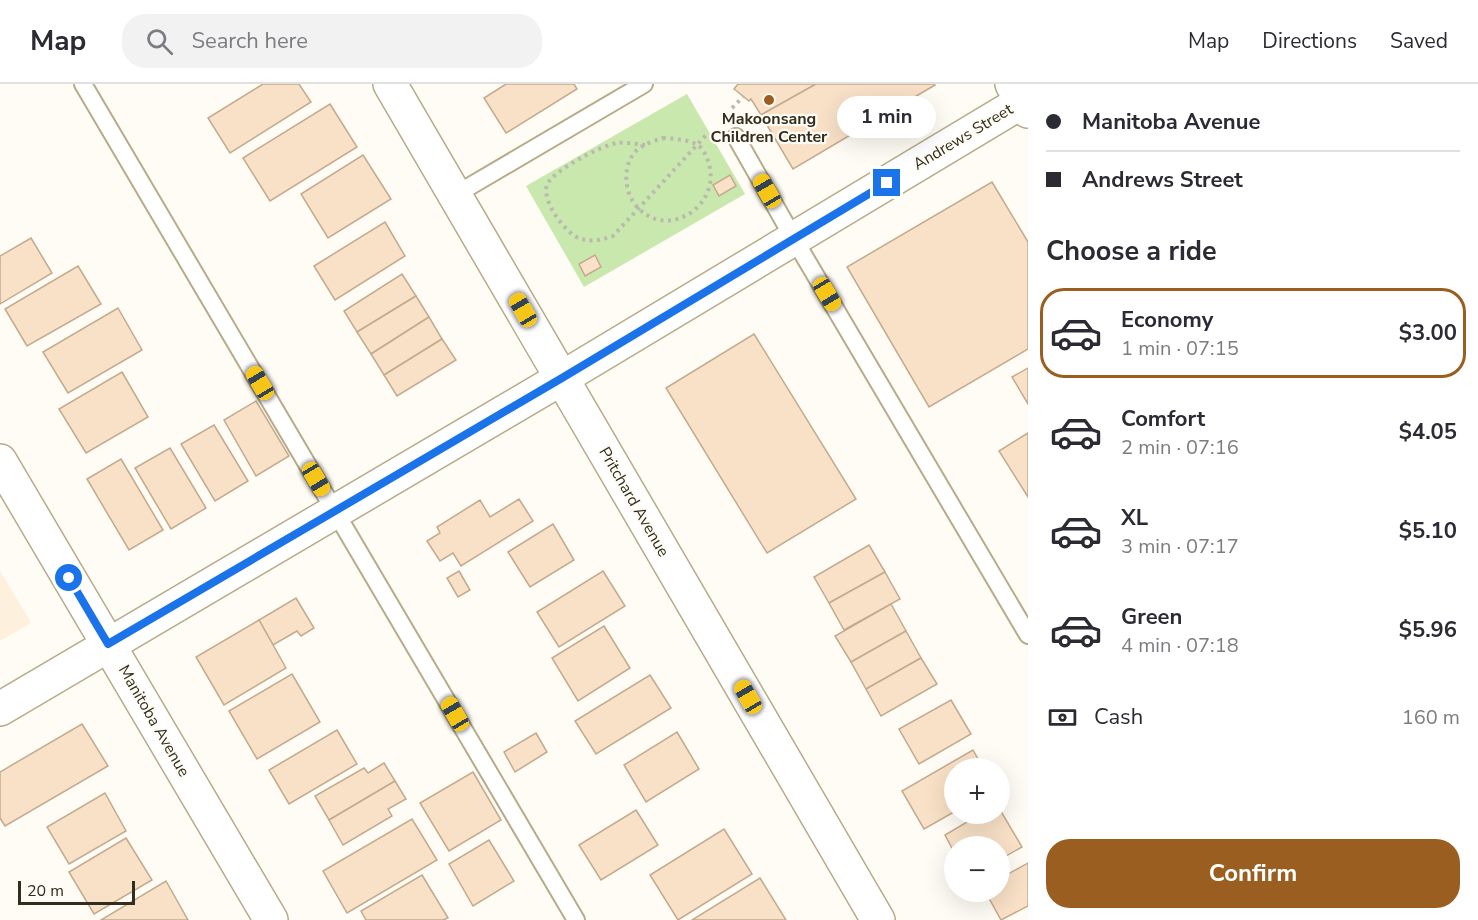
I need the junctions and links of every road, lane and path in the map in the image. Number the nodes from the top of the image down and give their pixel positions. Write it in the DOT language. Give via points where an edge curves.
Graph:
graph roads {
  1 [pos="83,84"];
  2 [pos="390,84"];
  3 [pos="644,84"];
  4 [pos="744,96"];
  5 [pos="1023,99"];
  6 [pos="729,111"];
  7 [pos="714,125"];
  8 [pos="736,137"];
  9 [pos="645,144"];
  10 [pos="698,145"];
  11 [pos="455,195"];
  12 [pos="639,210"];
  13 [pos="794,239"];
  14 [pos="562,378"];
  15 [pos="0,461"];
  16 [pos="335,511"];
  17 [pos="1028,635"];
  18 [pos="108,644"];
  19 [pos="0,709"];
  20 [pos="271,920"];
  21 [pos="576,920"];
  22 [pos="878,920"];
  1 -- 16 [label="lane"];
  2 -- 11 [label="street, Pritchard Avenue"];
  3 -- 11 [label="lane"];
  4 -- 6 [label="path"];
  5 -- 13 [label="street, Andrews Street"];
  7 -- 10 [label="path"];
  8 -- 13 [label="lane"];
  9 -- 10 [label="path" via="663,138"];
  9 -- 12 [label="path" via="634,153 626,178 629,196"];
  9 -- 12 [label="path" via="616,143 593,152 550,178 545,188 561,224 578,238 595,242 613,236"];
  10 -- 12 [label="path"];
  10 -- 12 [label="path" via="711,171 703,201 689,215 672,222"];
  11 -- 14 [label="street, Pritchard Avenue"];
  13 -- 14 [label="street, Andrews Street"];
  13 -- 17 [label="lane"];
  14 -- 16 [label="street, Andrews Street"];
  14 -- 22 [label="street, Pritchard Avenue"];
  15 -- 18 [label="street, Manitoba Avenue"];
  16 -- 18 [label="street, Andrews Street"];
  16 -- 21 [label="lane"];
  18 -- 19 [label="street, Andrews Street"];
  18 -- 20 [label="street, Manitoba Avenue"];
}
